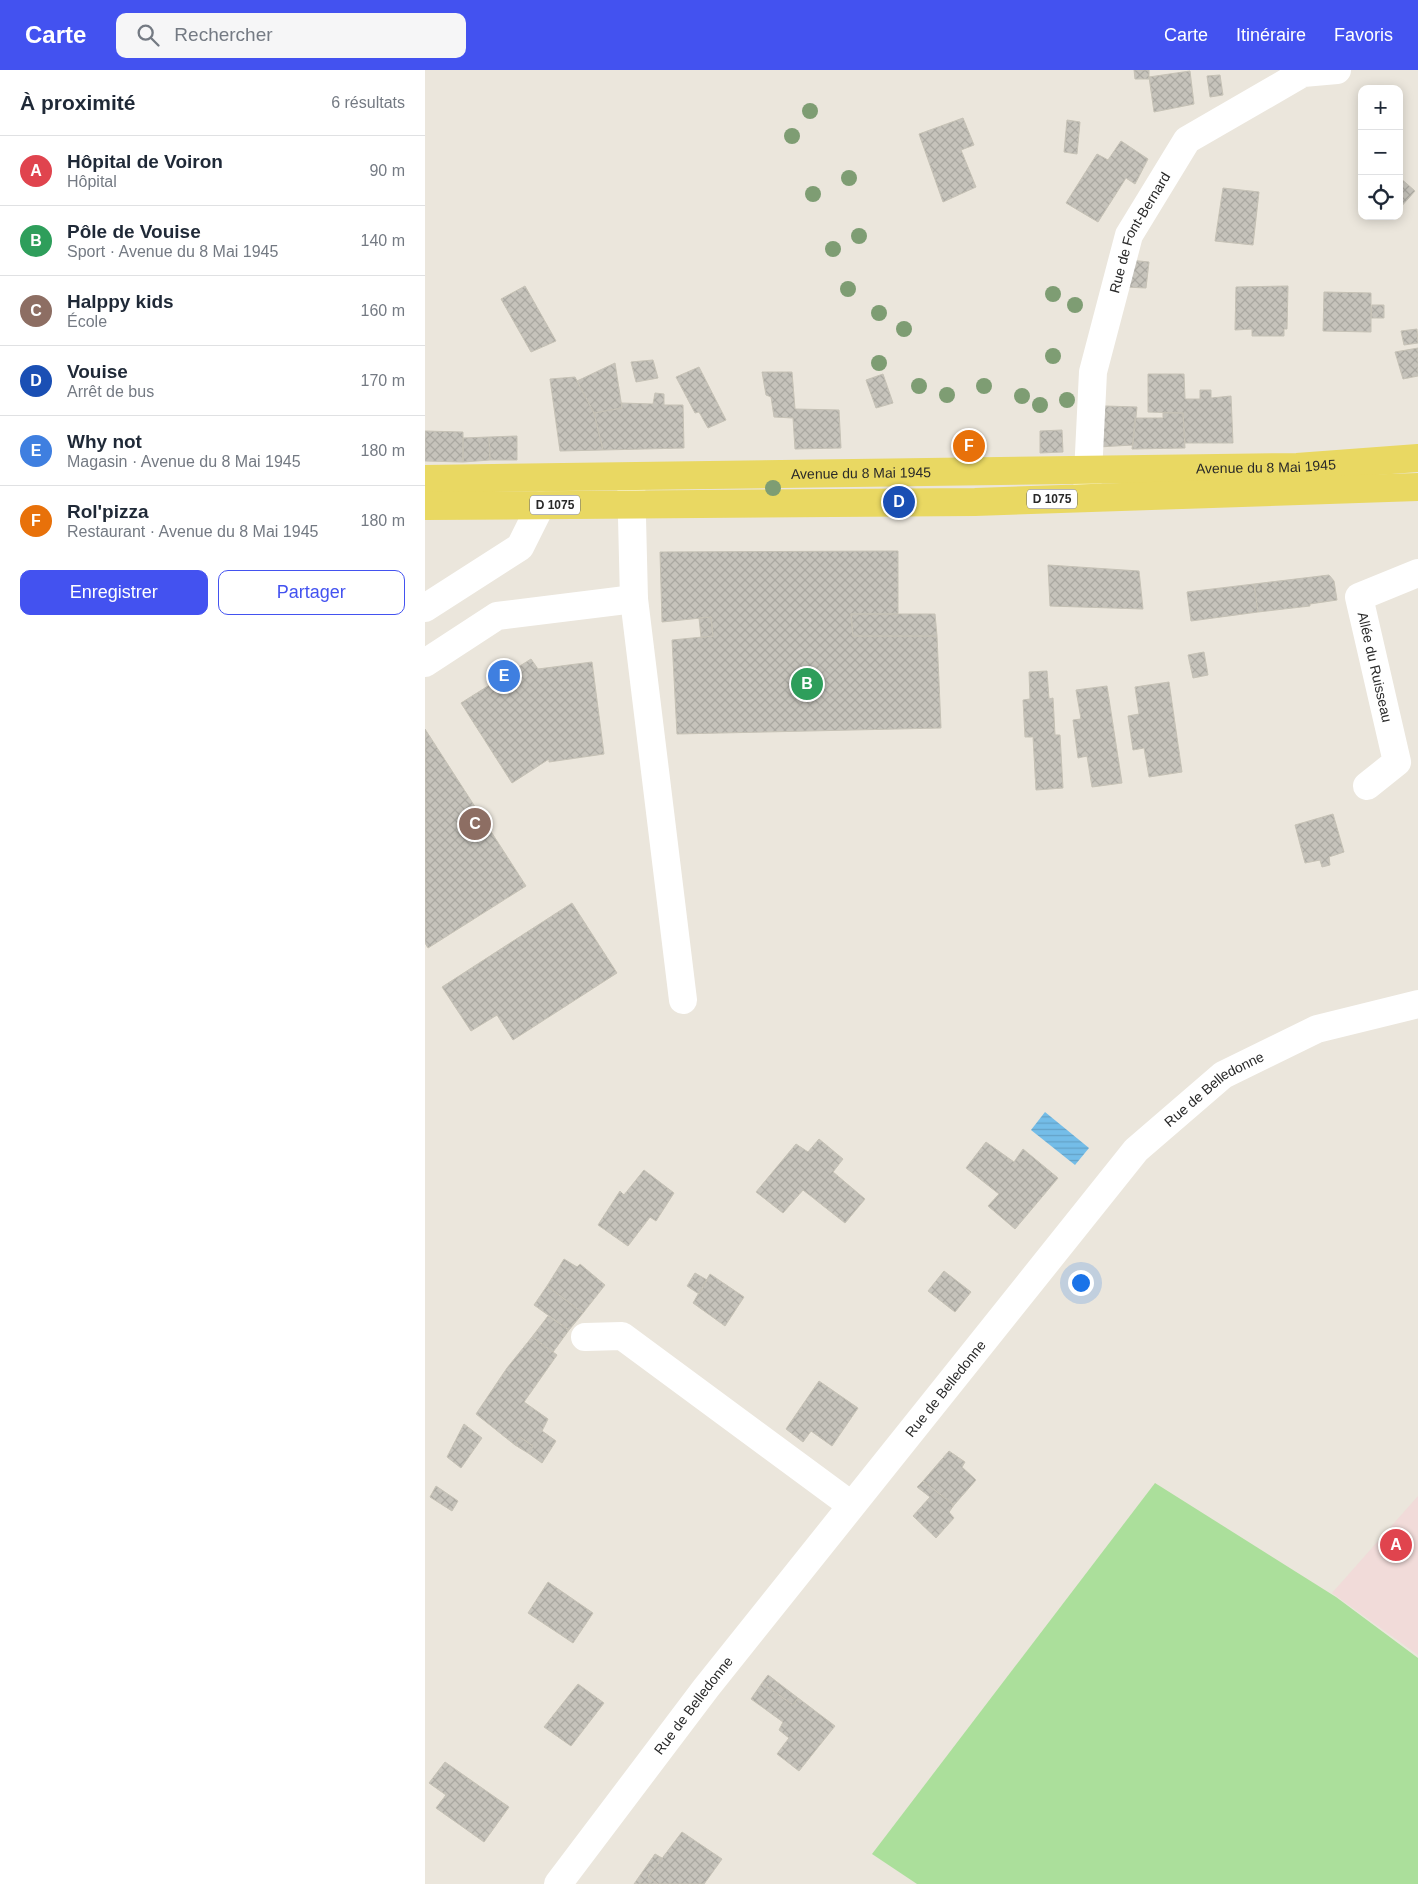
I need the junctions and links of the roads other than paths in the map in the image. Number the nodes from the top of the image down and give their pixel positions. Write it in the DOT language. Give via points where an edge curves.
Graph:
graph roads {
  1 [pos="1337,70"];
  2 [pos="1418,458"];
  3 [pos="1087,469"];
  4 [pos="631,476"];
  5 [pos="425,479"];
  6 [pos="1418,487"];
  7 [pos="1087,498"];
  8 [pos="633,504"];
  9 [pos="541,505"];
  10 [pos="425,506"];
  11 [pos="1418,573"];
  12 [pos="634,599"];
  13 [pos="425,608"];
  14 [pos="425,663"];
  15 [pos="1367,786"];
  16 [pos="683,1000"];
  17 [pos="1418,1004"];
  18 [pos="585,1337"];
  19 [pos="851,1505"];
  20 [pos="558,1884"];
  1 -- 3 [label="street, Rue de Font-Bernard" via="1303,73 1187,140 1129,235 1093,372"];
  2 -- 3 [label="main road, Avenue du 8 Mai 1945 / D 1075" via="1297,467"];
  3 -- 4 [label="main road, Avenue du 8 Mai 1945 / D 1075"];
  3 -- 7 [label="street, Rue de Font-Bernard"];
  4 -- 5 [label="main road, Avenue du 8 Mai 1945 / D 1075"];
  4 -- 8 [label="street"];
  6 -- 7 [label="main road, Avenue du 8 Mai 1945 / D 1075"];
  7 -- 8 [label="main road, Avenue du 8 Mai 1945 / D 1075" via="975,502"];
  8 -- 9 [label="main road, Avenue du 8 Mai 1945 / D 1075"];
  8 -- 12 [label="street"];
  9 -- 10 [label="main road, Avenue du 8 Mai 1945 / D 1075"];
  9 -- 13 [label="street" via="521,547"];
  11 -- 15 [label="street, Allée du Ruisseau" via="1359,597 1397,762"];
  12 -- 14 [label="street" via="497,616"];
  12 -- 16 [label="street"];
  17 -- 19 [label="street, Rue de Belledonne" via="1317,1029 1223,1074 1136,1150"];
  18 -- 19 [label="street" via="623,1336"];
  19 -- 20 [label="street, Rue de Belledonne" via="705,1688"];
}
